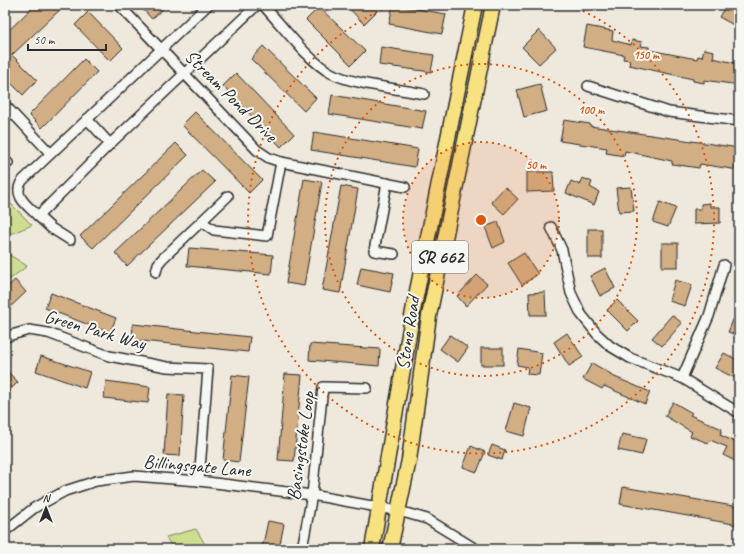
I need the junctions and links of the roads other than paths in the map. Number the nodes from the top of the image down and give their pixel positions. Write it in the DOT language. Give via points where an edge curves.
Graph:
graph roads {
  1 [pos="119,5"];
  2 [pos="208,5"];
  3 [pos="257,5"];
  4 [pos="264,5"];
  5 [pos="475,5"];
  6 [pos="492,5"];
  7 [pos="162,49"];
  8 [pos="185,74"];
  9 [pos="588,86"];
  10 [pos="424,94"];
  11 [pos="5,105"];
  12 [pos="87,119"];
  13 [pos="739,121"];
  14 [pos="110,144"];
  15 [pos="50,153"];
  16 [pos="281,162"];
  17 [pos="387,183"];
  18 [pos="405,187"];
  19 [pos="228,196"];
  20 [pos="38,216"];
  21 [pos="202,222"];
  22 [pos="551,227"];
  23 [pos="70,240"];
  24 [pos="394,254"];
  25 [pos="724,265"];
  26 [pos="156,272"];
  27 [pos="5,338"];
  28 [pos="682,378"];
  29 [pos="367,388"];
  30 [pos="739,413"];
  31 [pos="199,482"];
  32 [pos="312,495"];
  33 [pos="380,508"];
  34 [pos="399,511"];
  35 [pos="5,531"];
  36 [pos="302,549"];
  37 [pos="372,549"];
  38 [pos="390,549"];
  39 [pos="476,549"];
  1 -- 7 [label="street, Stream Pond Drive"];
  2 -- 7 [label="street"];
  3 -- 8 [label="street"];
  4 -- 10 [label="street" via="312,58 330,73 346,79"];
  5 -- 33 [label="main road, Stone Road / SR 662" via="413,312"];
  6 -- 34 [label="main road, Stone Road / SR 662" via="429,316 409,460"];
  7 -- 8 [label="street, Stream Pond Drive"];
  7 -- 12 [label="street"];
  8 -- 14 [label="street"];
  8 -- 16 [label="street, Stream Pond Drive" via="257,150"];
  9 -- 13 [label="street" via="669,112"];
  11 -- 15 [label="street"];
  12 -- 14 [label="street"];
  12 -- 15 [label="street"];
  14 -- 20 [label="street"];
  15 -- 20 [label="street" via="18,186 21,200"];
  16 -- 17 [label="street, Stream Pond Drive"];
  16 -- 21 [label="street" via="267,236 214,230"];
  17 -- 18 [label="street, Stream Pond Drive"];
  17 -- 24 [label="street" via="374,250"];
  19 -- 21 [label="street"];
  20 -- 23 [label="street"];
  21 -- 26 [label="street" via="162,259"];
  22 -- 28 [label="street" via="562,250 571,293 581,314 597,334 610,346 630,358"];
  25 -- 28 [label="street" via="709,316"];
  27 -- 31 [label="street, Green Park Way" via="29,330 48,333 109,356 167,367 208,369"];
  28 -- 30 [label="street"];
  29 -- 32 [label="street, Basingstoke Loop" via="323,387"];
  31 -- 32 [label="street, Billingsgate Lane"];
  31 -- 35 [label="street, Billingsgate Lane" via="134,476 96,481 48,499"];
  32 -- 33 [label="street, Billingsgate Lane"];
  32 -- 36 [label="street, Basingstoke Loop"];
  33 -- 34 [label="street, Billingsgate Lane"];
  33 -- 37 [label="main road, Stone Road / SR 662"];
  34 -- 38 [label="main road, Stone Road / SR 662"];
  34 -- 39 [label="street, Billingsgate Lane" via="426,519"];
}
